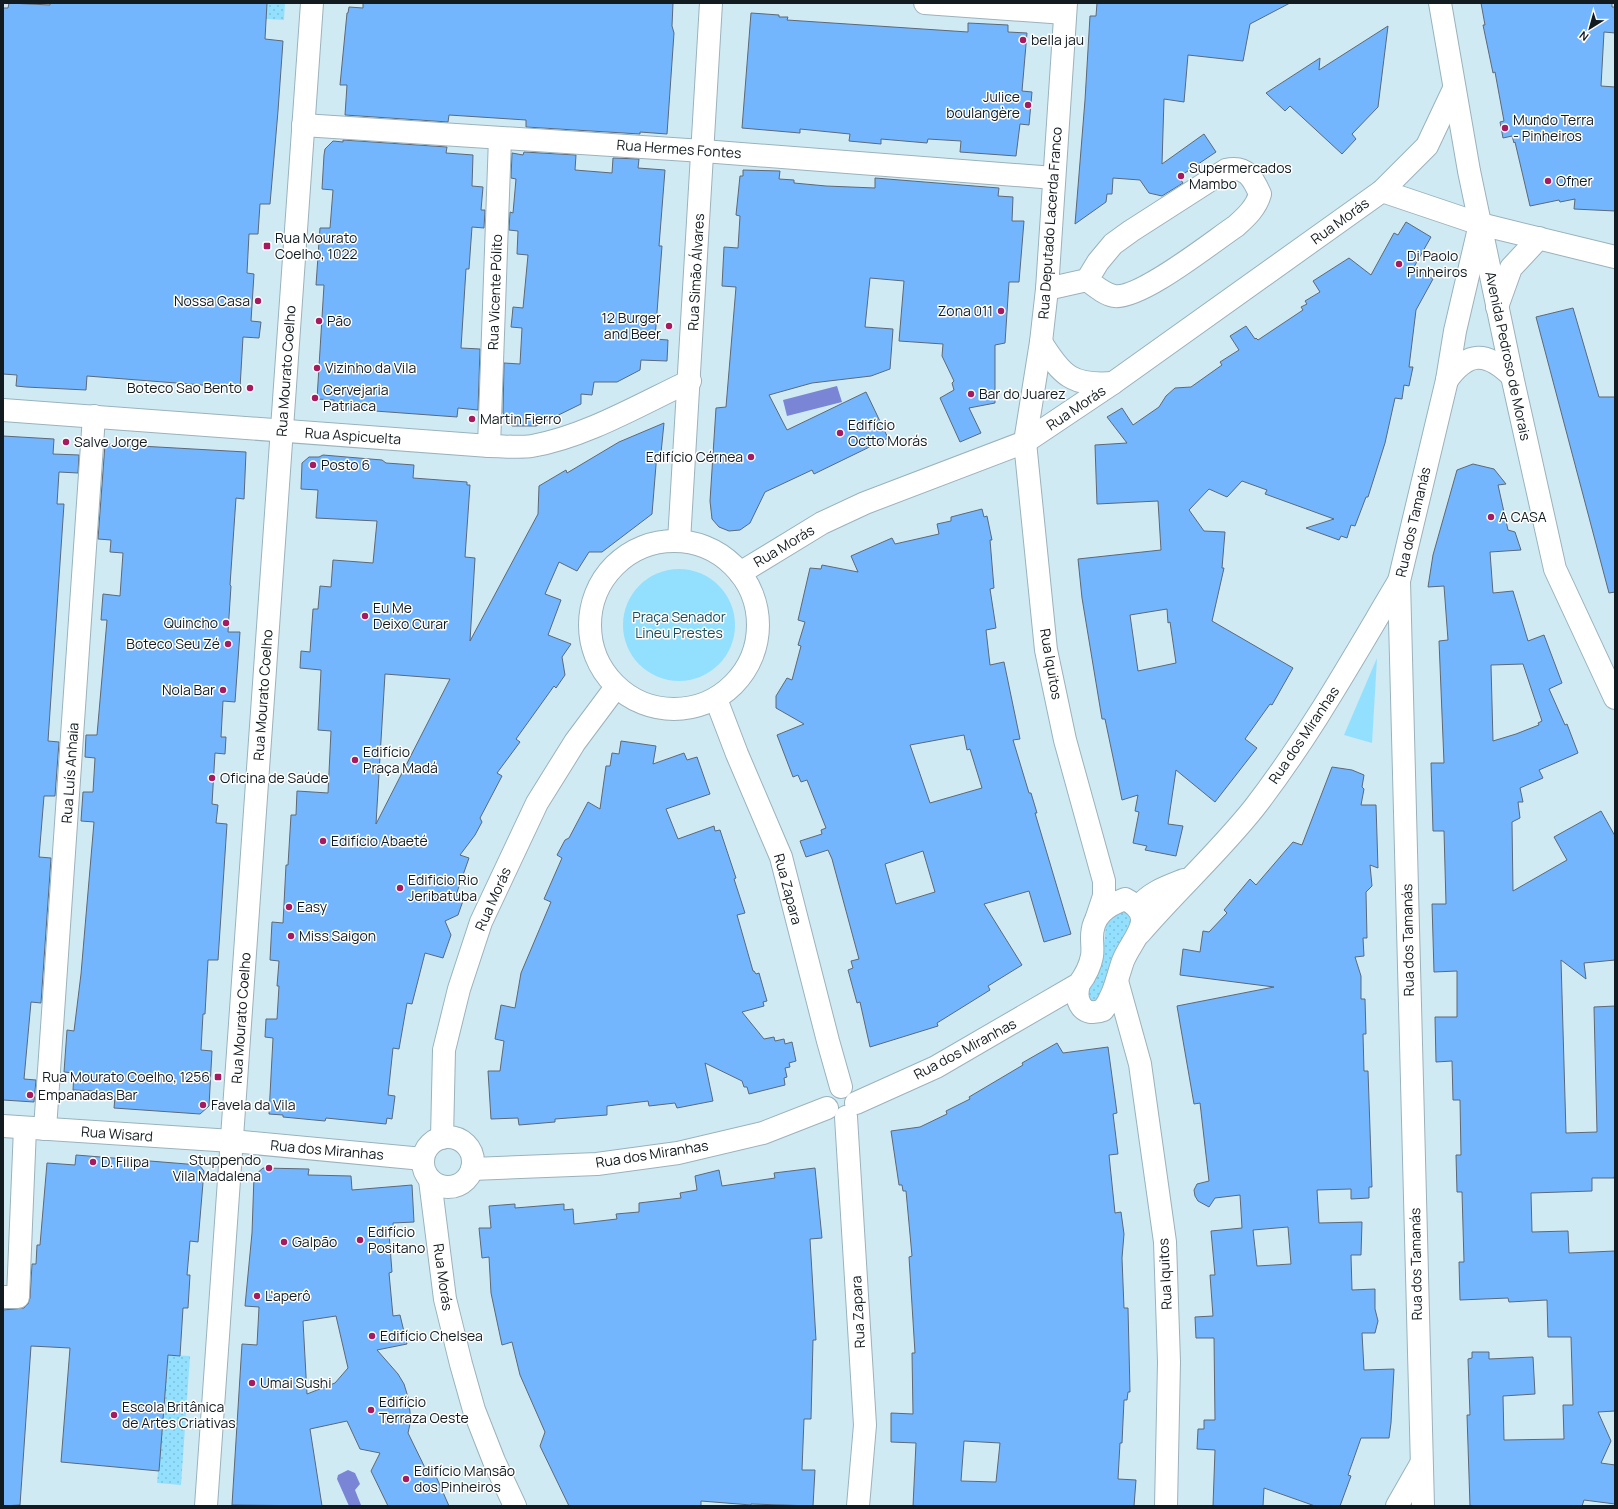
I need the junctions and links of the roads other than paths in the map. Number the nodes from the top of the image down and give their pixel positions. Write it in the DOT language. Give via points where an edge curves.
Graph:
graph roads {
  1 [pos="312,3"];
  2 [pos="711,3"];
  3 [pos="925,3"];
  4 [pos="1440,3"];
  5 [pos="1065,8"];
  6 [pos="1453,91"];
  7 [pos="303,125"];
  8 [pos="500,138"];
  9 [pos="703,150"];
  10 [pos="1054,178"];
  11 [pos="1382,191"];
  12 [pos="1480,224"];
  13 [pos="1538,238"];
  14 [pos="1615,257"];
  15 [pos="1087,280"];
  16 [pos="1047,289"];
  17 [pos="1497,307"];
  18 [pos="1041,342"];
  19 [pos="1512,376"];
  20 [pos="1447,380"];
  21 [pos="690,381"];
  22 [pos="1113,383"];
  23 [pos="3,410"];
  24 [pos="94,416"];
  25 [pos="282,430"];
  26 [pos="1025,442"];
  27 [pos="489,446"];
  28 [pos="679,541"];
  29 [pos="740,573"];
  30 [pos="1399,581"];
  31 [pos="616,686"];
  32 [pos="1615,698"];
  33 [pos="716,699"];
  34 [pos="1193,877"];
  35 [pos="1104,881"];
  36 [pos="1132,903"];
  37 [pos="1097,917"];
  38 [pos="1140,933"];
  39 [pos="1118,981"];
  40 [pos="1079,984"];
  41 [pos="1050,1002"];
  42 [pos="1089,1009"];
  43 [pos="1135,1044"];
  44 [pos="841,1086"];
  45 [pos="826,1108"];
  46 [pos="851,1110"];
  47 [pos="3,1126"];
  48 [pos="35,1128"];
  49 [pos="442,1138"];
  50 [pos="232,1141"];
  51 [pos="423,1159"];
  52 [pos="472,1169"];
  53 [pos="430,1180"];
  54 [pos="3,1297"];
  55 [pos="1421,1464"];
  56 [pos="206,1506"];
  57 [pos="515,1506"];
  58 [pos="858,1506"];
  59 [pos="1166,1506"];
  60 [pos="1397,1506"];
  61 [pos="1423,1506"];
  1 -- 7 [label="street, Rua Mourato Coelho"];
  2 -- 9 [label="street, Rua Simão Álvares"];
  3 -- 5 [label="street"];
  4 -- 6 [label="street, Avenida Pedroso de Morais"];
  5 -- 10 [label="street, Rua Deputado Lacerda Franco"];
  6 -- 11 [label="street, Rua Morás" via="1427,146"];
  6 -- 12 [label="street, Avenida Pedroso de Morais"];
  7 -- 8 [label="street, Rua Hermes Fontes"];
  7 -- 25 [label="street, Rua Mourato Coelho"];
  8 -- 9 [label="street, Rua Hermes Fontes"];
  8 -- 27 [label="street, Rua Vicente Pólito"];
  9 -- 10 [label="street, Rua Hermes Fontes"];
  9 -- 21 [label="street, Rua Simão Álvares"];
  10 -- 16 [label="street, Rua Deputado Lacerda Franco"];
  11 -- 12 [label="street, Rua Morás"];
  11 -- 22 [label="street, Rua Morás"];
  12 -- 13 [label="street, Rua Morás"];
  12 -- 17 [label="street, Avenida Pedroso de Morais"];
  12 -- 20 [label="street, Rua dos Tamanás" via="1454,331"];
  13 -- 14 [label="street, Rua Morás"];
  13 -- 17 [label="street" via="1511,268"];
  15 -- 15 [label="street" via="1113,244 1226,170 1234,168 1247,171 1256,185 1260,194 1258,202 1245,218 1155,281 1131,294 1114,296"];
  15 -- 16 [label="street"];
  16 -- 18 [label="street, Rua Deputado Lacerda Franco"];
  17 -- 19 [label="street, Avenida Pedroso de Morais"];
  18 -- 22 [label="street" via="1055,362 1073,379 1084,384"];
  18 -- 26 [label="street, Rua Deputado Lacerda Franco"];
  19 -- 20 [label="street, Rua dos Tamanás" via="1502,366 1478,356 1465,360 1456,367"];
  19 -- 32 [label="street, Avenida Pedroso de Morais" via="1555,569"];
  20 -- 30 [label="street, Rua dos Tamanás"];
  21 -- 27 [label="street, Rua Aspicuelta" via="582,432 557,441 530,447"];
  21 -- 28 [label="street, Rua Simão Álvares"];
  22 -- 26 [label="street, Rua Morás"];
  23 -- 24 [label="street, Rua Aspicuelta"];
  24 -- 25 [label="street, Rua Aspicuelta"];
  24 -- 48 [label="street, Rua Luís Anhaia"];
  25 -- 27 [label="street, Rua Aspicuelta"];
  25 -- 50 [label="street, Rua Mourato Coelho"];
  26 -- 29 [label="street, Rua Morás" via="865,503 822,523"];
  26 -- 35 [label="street, Rua Iquitos" via="1046,650 1065,740"];
  28 -- 29 [label="street" via="702,546 723,557"];
  28 -- 31 [label="street" via="650,544 624,557 603,578 591,605 589,634 598,663"];
  29 -- 33 [label="street" via="752,594 758,617 756,641 745,669 735,684"];
  30 -- 34 [label="street, Rua dos Miranhas" via="1288,761 1254,808"];
  30 -- 55 [label="street, Rua dos Tamanás"];
  31 -- 33 [label="street" via="638,702 664,709 691,708"];
  31 -- 49 [label="street, Rua Morás" via="575,742 537,803 481,922 459,989 444,1050"];
  33 -- 44 [label="street, Rua Zapara" via="736,754 781,857"];
  34 -- 36 [label="street, Rua dos Miranhas"];
  34 -- 38 [label="street, Rua dos Miranhas"];
  35 -- 36 [label="street" via="1112,890"];
  35 -- 37 [label="street, Rua Iquitos" via="1104,896"];
  36 -- 37 [label="street" via="1106,907"];
  36 -- 38 [label="street" via="1142,921"];
  37 -- 40 [label="street, Rua Iquitos" via="1093,930 1092,957"];
  38 -- 39 [label="street, Rua dos Miranhas" via="1123,961"];
  39 -- 42 [label="street, Rua dos Miranhas" via="1104,1010"];
  39 -- 43 [label="street, Rua Iquitos"];
  40 -- 41 [label="street, Rua dos Miranhas"];
  40 -- 42 [label="street" via="1077,998"];
  41 -- 42 [label="street" via="1066,1001"];
  41 -- 46 [label="street, Rua dos Miranhas" via="936,1067"];
  42 -- 43 [label="street" via="1115,1022"];
  43 -- 59 [label="street, Rua Iquitos" via="1165,1242 1169,1362"];
  44 -- 45 [label="street" via="828,1093"];
  44 -- 46 [label="street" via="851,1090 856,1099"];
  45 -- 46 [label="street" via="832,1115 842,1118"];
  45 -- 52 [label="street, Rua dos Miranhas" via="763,1134 678,1153 597,1164"];
  46 -- 58 [label="street, Rua Zapara" via="865,1425"];
  47 -- 48 [label="street, Rua Wisard"];
  48 -- 50 [label="street, Rua Wisard"];
  48 -- 54 [label="street, Rua Luís Anhaia" via="18,1298"];
  49 -- 51 [label="street" via="429,1146"];
  49 -- 52 [label="street" via="463,1142 472,1154"];
  50 -- 51 [label="street, Rua dos Miranhas"];
  50 -- 56 [label="street, Rua Mourato Coelho"];
  51 -- 53 [label="street"];
  52 -- 53 [label="street" via="467,1180 456,1186 443,1187"];
  53 -- 57 [label="street, Rua Morás" via="445,1299 461,1364 474,1410"];
  55 -- 60 [label="street"];
  55 -- 61 [label="street, Rua dos Tamanás"];
}
